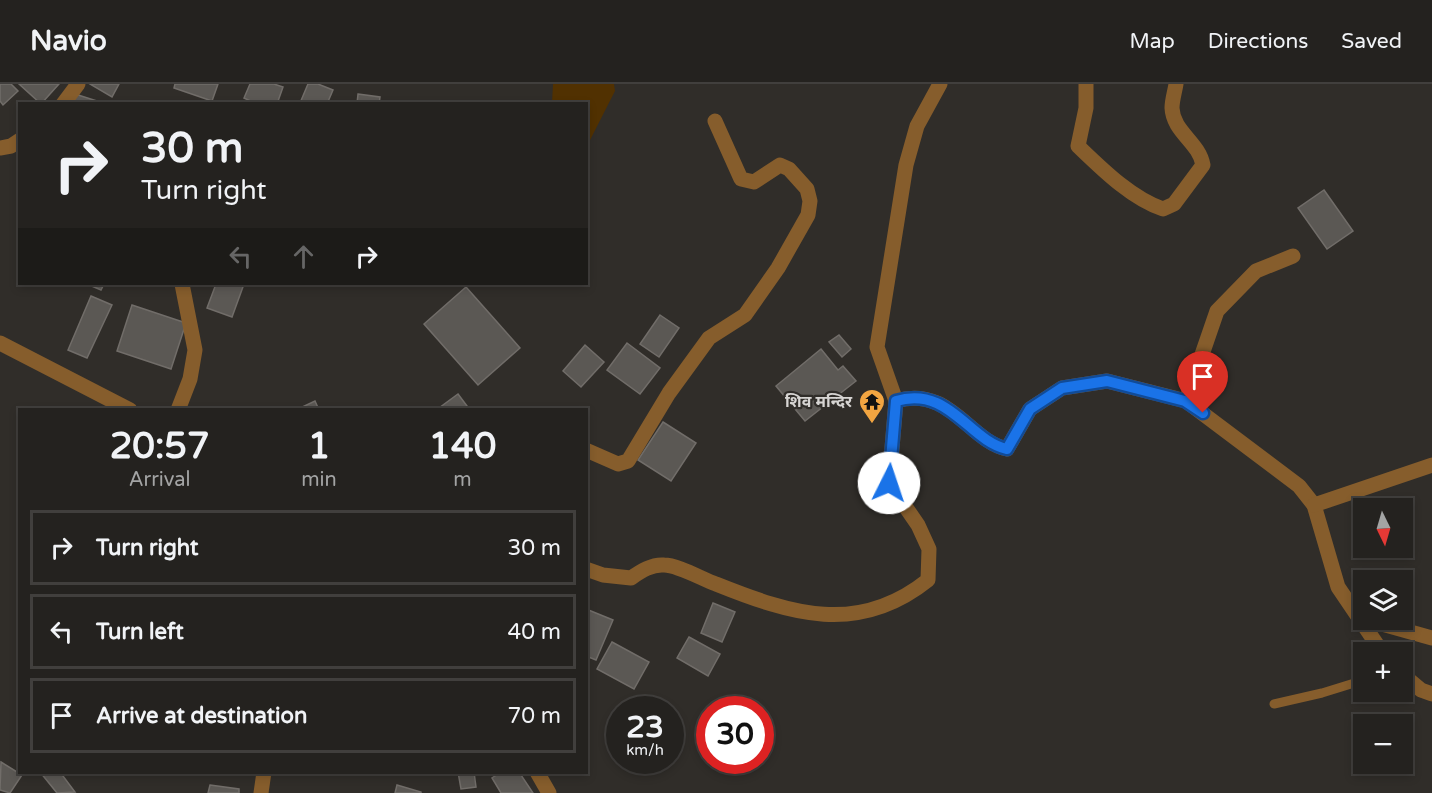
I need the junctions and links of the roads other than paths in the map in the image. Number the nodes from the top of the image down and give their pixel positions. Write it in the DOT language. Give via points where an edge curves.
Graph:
graph roads {
  1 [pos="78,84"];
  2 [pos="940,84"];
  3 [pos="1086,84"];
  4 [pos="1176,84"];
  5 [pos="64,102"];
  6 [pos="715,121"];
  7 [pos="18,142"];
  8 [pos="0,148"];
  9 [pos="1293,256"];
  10 [pos="182,285"];
  11 [pos="0,343"];
  12 [pos="896,401"];
  13 [pos="1185,401"];
  14 [pos="126,408"];
  15 [pos="179,408"];
  16 [pos="588,451"];
  17 [pos="1432,465"];
  18 [pos="1314,506"];
  19 [pos="588,570"];
  20 [pos="1338,587"];
  21 [pos="1353,599"];
  22 [pos="1403,630"];
  23 [pos="1432,638"];
  24 [pos="1375,642"];
  25 [pos="1353,683"];
  26 [pos="1413,684"];
  27 [pos="1432,694"];
  28 [pos="1274,704"];
  29 [pos="264,774"];
  30 [pos="538,774"];
  31 [pos="261,793"];
  32 [pos="549,793"];
  1 -- 5 [label="street"];
  2 -- 12 [label="street" via="911,145 885,285 877,347"];
  3 -- 4 [label="street" via="1086,108 1078,146 1150,205 1163,209 1174,204 1203,165 1201,154 1176,124 1172,107"];
  6 -- 16 [label="street" via="741,179 754,182 780,165 789,169 807,189 808,215 745,315 709,338 669,393 628,461 618,464"];
  7 -- 8 [label="street"];
  9 -- 13 [label="street" via="1256,271 1217,311"];
  10 -- 15 [label="street" via="195,350"];
  11 -- 14 [label="street"];
  12 -- 13 [label="street" via="910,396 943,407 956,413 996,447 1007,449 1030,409 1062,388 1107,381"];
  12 -- 19 [label="street" via="889,483 918,525 929,549 928,580 909,595 851,616 822,616 766,603 665,564 644,568 631,578"];
  13 -- 18 [label="street" via="1299,486"];
  17 -- 18 [label="street"];
  18 -- 20 [label="street"];
  20 -- 21 [label="street"];
  20 -- 24 [label="street"];
  22 -- 23 [label="street"];
  25 -- 28 [label="lane"];
  26 -- 27 [label="street"];
  29 -- 31 [label="street"];
  30 -- 32 [label="street"];
}
